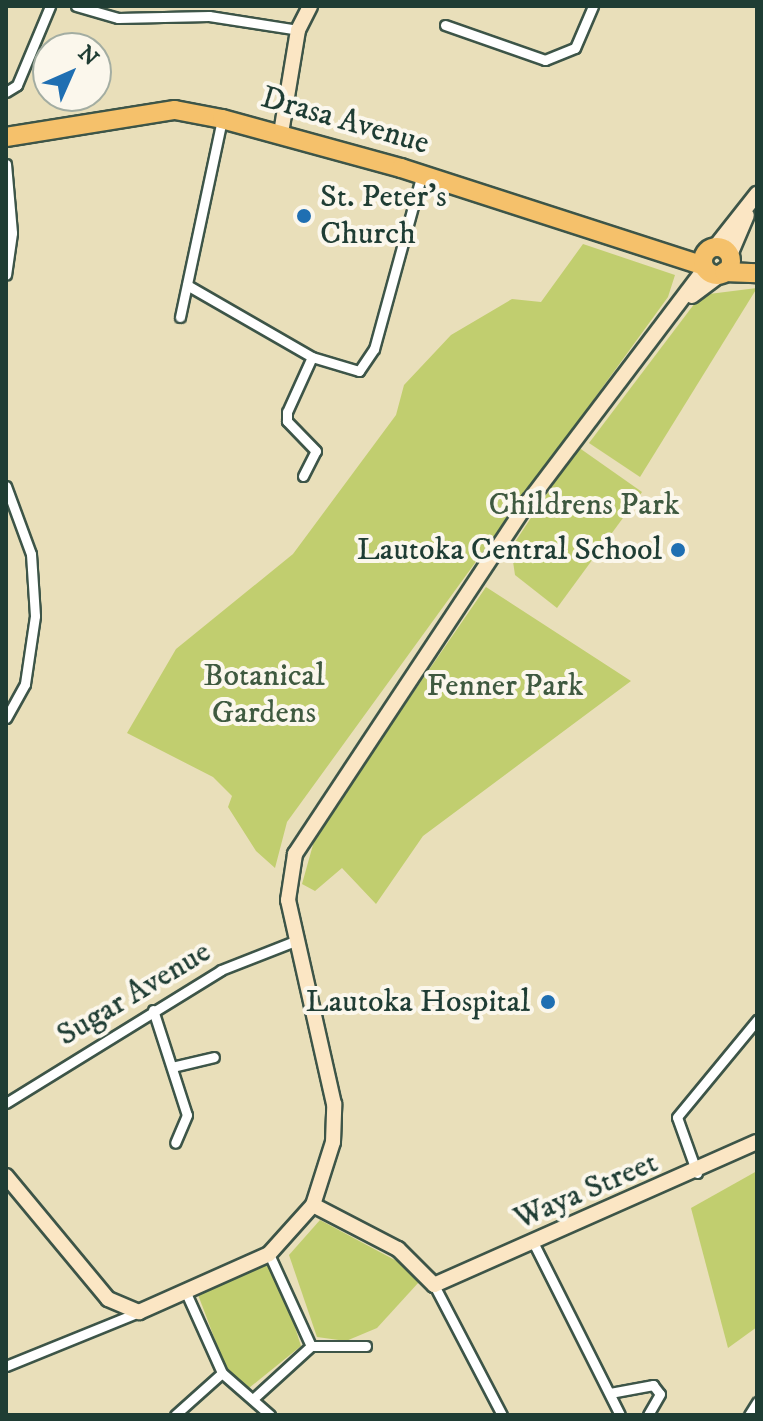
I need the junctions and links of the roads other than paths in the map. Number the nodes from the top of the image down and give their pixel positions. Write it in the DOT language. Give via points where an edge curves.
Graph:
graph roads {
  1 [pos="50,6"];
  2 [pos="76,6"];
  3 [pos="310,6"];
  4 [pos="593,6"];
  5 [pos="445,25"];
  6 [pos="298,30"];
  7 [pos="6,92"];
  8 [pos="222,119"];
  9 [pos="281,133"];
  10 [pos="6,137"];
  11 [pos="6,164"];
  12 [pos="422,174"];
  13 [pos="756,195"];
  14 [pos="717,261"];
  15 [pos="757,271"];
  16 [pos="6,275"];
  17 [pos="187,285"];
  18 [pos="180,317"];
  19 [pos="312,357"];
  20 [pos="303,476"];
  21 [pos="6,486"];
  22 [pos="6,718"];
  23 [pos="295,941"];
  24 [pos="153,1010"];
  25 [pos="757,1020"];
  26 [pos="214,1057"];
  27 [pos="172,1067"];
  28 [pos="6,1103"];
  29 [pos="757,1142"];
  30 [pos="175,1143"];
  31 [pos="697,1173"];
  32 [pos="6,1176"];
  33 [pos="313,1205"];
  34 [pos="534,1244"];
  35 [pos="269,1254"];
  36 [pos="434,1285"];
  37 [pos="187,1295"];
  38 [pos="139,1312"];
  39 [pos="311,1346"];
  40 [pos="366,1346"];
  41 [pos="6,1366"];
  42 [pos="222,1373"];
  43 [pos="610,1393"];
  44 [pos="254,1398"];
  45 [pos="757,1402"];
  46 [pos="175,1415"];
  47 [pos="270,1415"];
  48 [pos="502,1415"];
  49 [pos="620,1415"];
  50 [pos="648,1415"];
  51 [pos="749,1415"];
  1 -- 7 [label="street" via="17,85"];
  2 -- 6 [label="street" via="118,18 209,16"];
  3 -- 6 [label="main road"];
  4 -- 5 [label="street" via="575,48 545,60"];
  6 -- 9 [label="main road"];
  8 -- 9 [label="highway, Drasa Avenue"];
  8 -- 10 [label="highway, Drasa Avenue" via="163,111"];
  8 -- 17 [label="street"];
  9 -- 12 [label="highway, Drasa Avenue"];
  11 -- 16 [label="street" via="12,222"];
  12 -- 14 [label="highway, Drasa Avenue" via="660,249"];
  12 -- 19 [label="street" via="368,364 350,371"];
  13 -- 14 [label="main road"];
  14 -- 15 [label="highway, Drasa Avenue"];
  14 -- 23 [label="main road" via="529,501 304,836 287,881"];
  17 -- 18 [label="street"];
  17 -- 19 [label="street"];
  19 -- 20 [label="street" via="287,412 287,421 316,451"];
  21 -- 22 [label="street" via="31,554 35,616 25,684"];
  23 -- 24 [label="street, Sugar Avenue" via="241,960"];
  23 -- 33 [label="main road" via="334,1104 333,1142"];
  24 -- 27 [label="street"];
  24 -- 28 [label="street, Sugar Avenue"];
  25 -- 31 [label="street" via="677,1117"];
  26 -- 27 [label="street"];
  27 -- 30 [label="street" via="189,1123"];
  29 -- 31 [label="main road, Waya Street"];
  31 -- 34 [label="main road, Waya Street"];
  32 -- 38 [label="main road" via="108,1299"];
  33 -- 35 [label="main road"];
  33 -- 36 [label="main road" via="398,1249"];
  34 -- 36 [label="main road, Waya Street"];
  34 -- 43 [label="street"];
  35 -- 37 [label="main road"];
  35 -- 39 [label="street"];
  36 -- 48 [label="street"];
  37 -- 38 [label="main road"];
  37 -- 42 [label="street"];
  38 -- 41 [label="street"];
  39 -- 40 [label="street"];
  39 -- 44 [label="street"];
  42 -- 44 [label="street"];
  42 -- 46 [label="street"];
  43 -- 49 [label="street"];
  43 -- 50 [label="street" via="653,1385 660,1394"];
  44 -- 47 [label="street"];
  45 -- 51 [label="street"];
}
